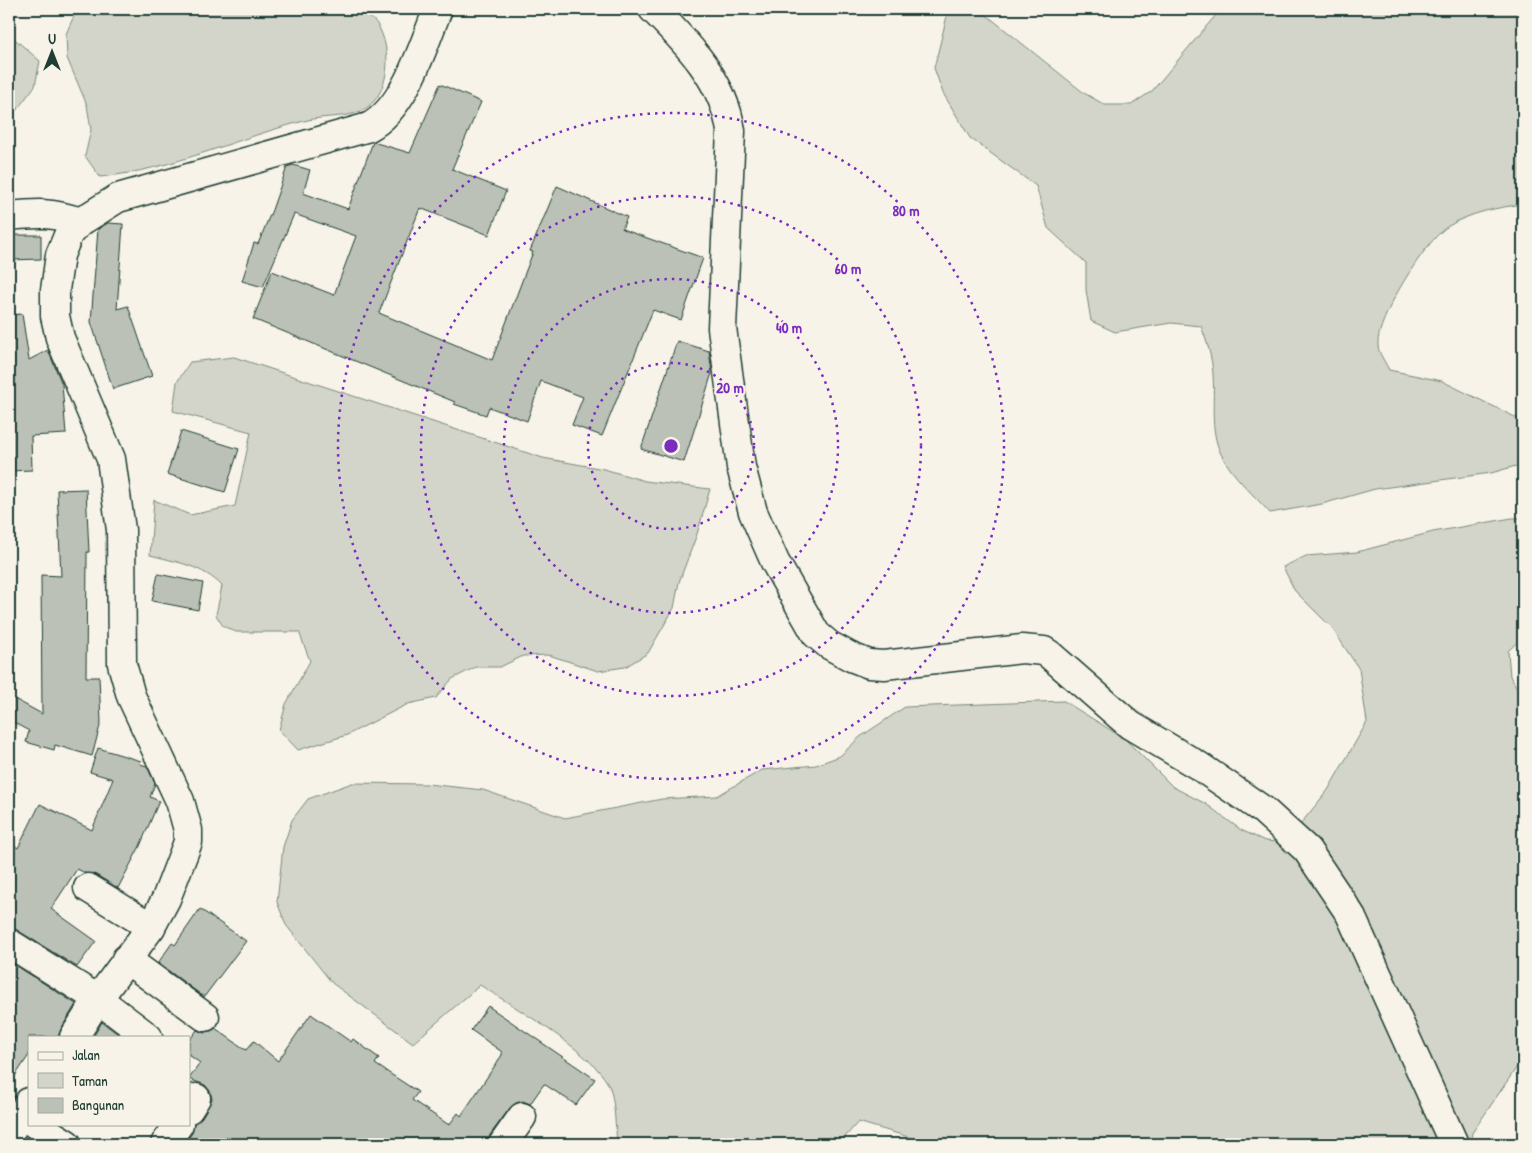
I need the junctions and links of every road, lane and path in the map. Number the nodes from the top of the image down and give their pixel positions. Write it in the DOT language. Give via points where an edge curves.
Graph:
graph roads {
  1 [pos="438,9"];
  2 [pos="653,9"];
  3 [pos="9,216"];
  4 [pos="80,222"];
  5 [pos="88,888"];
  6 [pos="151,927"];
  7 [pos="9,943"];
  8 [pos="126,959"];
  9 [pos="98,998"];
  10 [pos="205,1017"];
  11 [pos="75,1036"];
  12 [pos="147,1036"];
  13 [pos="522,1117"];
  14 [pos="36,1126"];
  15 [pos="178,1126"];
  16 [pos="67,1144"];
  17 [pos="166,1144"];
  18 [pos="503,1144"];
  19 [pos="1454,1144"];
  1 -- 4 [label="street" via="408,80 397,100 377,123 118,198"];
  2 -- 19 [label="street" via="702,62 728,111 731,132 722,328 741,467 753,512 775,562 816,634 829,645 869,664 1022,649 1044,651 1130,725 1199,766 1263,810 1307,850 1350,914"];
  3 -- 4 [label="street" via="40,212 59,214"];
  4 -- 6 [label="street" via="69,233 60,255 56,272 55,316 60,338 111,459 121,530 122,664 131,696 180,800 188,830 188,842 166,899"];
  5 -- 6 [label="street"];
  6 -- 8 [label="street"];
  7 -- 9 [label="street"];
  8 -- 9 [label="street"];
  8 -- 10 [label="street"];
  9 -- 11 [label="street"];
  9 -- 12 [label="street"];
  13 -- 18 [label="street"];
  14 -- 16 [label="street"];
  15 -- 17 [label="street"];
}
